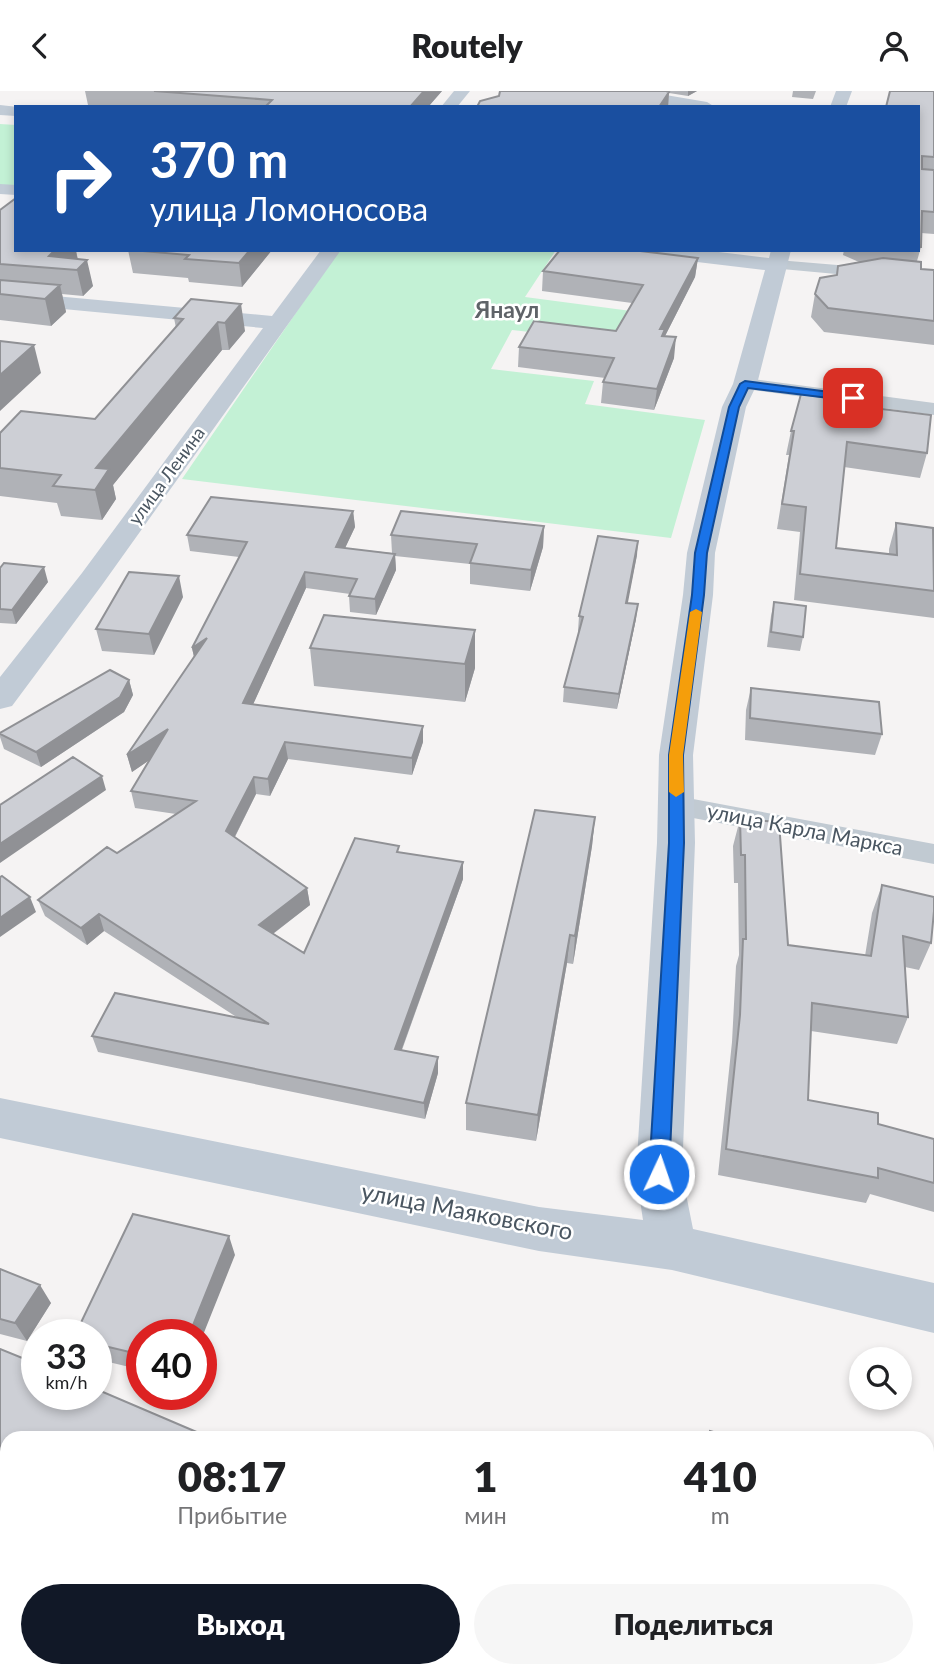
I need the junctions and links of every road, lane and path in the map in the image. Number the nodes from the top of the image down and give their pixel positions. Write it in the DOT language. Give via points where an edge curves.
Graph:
graph roads {
  1 [pos="462,91"];
  2 [pos="616,91"];
  3 [pos="451,105"];
  4 [pos="696,105"];
  5 [pos="330,252"];
  6 [pos="680,252"];
  7 [pos="779,258"];
  8 [pos="934,278"];
  9 [pos="0,297"];
  10 [pos="279,323"];
  11 [pos="745,384"];
  12 [pos="934,409"];
  13 [pos="0,699"];
  14 [pos="677,806"];
  15 [pos="934,854"];
  16 [pos="0,1118"];
  17 [pos="672,1247"];
  18 [pos="934,1308"];
  1 -- 3 [label="street"];
  2 -- 4 [label="street"];
  5 -- 10 [label="street, улица Ленина"];
  6 -- 7 [label="street"];
  7 -- 8 [label="street"];
  7 -- 11 [label="street"];
  9 -- 10 [label="street"];
  10 -- 13 [label="street, улица Ленина"];
  11 -- 12 [label="street"];
  11 -- 14 [label="street" via="734,407 701,553 676,755"];
  14 -- 15 [label="street, улица Карла Маркса"];
  14 -- 17 [label="street" via="659,1174"];
  16 -- 17 [label="street, улица Маяковского" via="539,1229"];
  17 -- 18 [label="street, улица Маяковского"];
}
